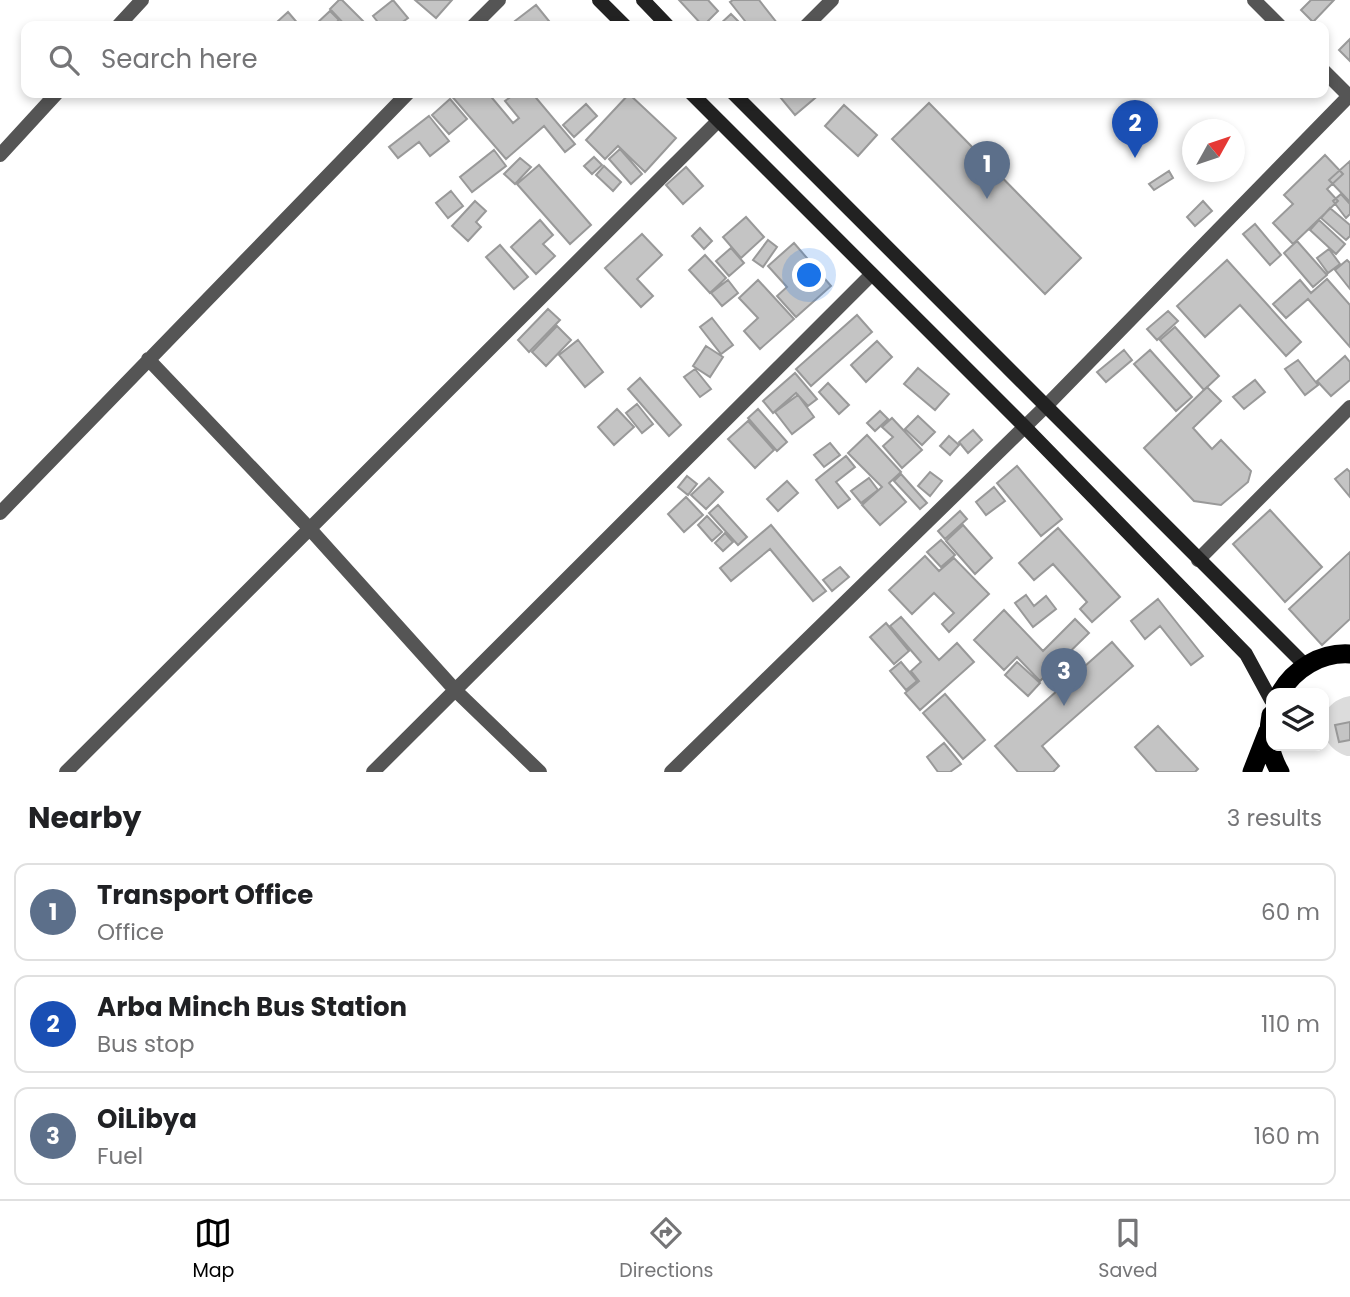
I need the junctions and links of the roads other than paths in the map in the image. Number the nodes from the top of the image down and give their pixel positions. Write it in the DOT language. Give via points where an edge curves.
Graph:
graph roads {
  1 [pos="142,0"];
  2 [pos="499,0"];
  3 [pos="599,0"];
  4 [pos="643,0"];
  5 [pos="832,0"];
  6 [pos="1254,0"];
  7 [pos="123,21"];
  8 [pos="479,21"];
  9 [pos="620,21"];
  10 [pos="663,21"];
  11 [pos="811,21"];
  12 [pos="1275,21"];
  13 [pos="1329,76"];
  14 [pos="1349,97"];
  15 [pos="52,98"];
  16 [pos="403,98"];
  17 [pos="696,98"];
  18 [pos="741,98"];
  19 [pos="718,121"];
  20 [pos="0,156"];
  21 [pos="871,275"];
  22 [pos="148,359"];
  23 [pos="1047,405"];
  24 [pos="1350,407"];
  25 [pos="1024,426"];
  26 [pos="0,513"];
  27 [pos="309,528"];
  28 [pos="1198,560"];
  29 [pos="1350,654"];
  30 [pos="1305,665"];
  31 [pos="1283,688"];
  32 [pos="456,691"];
  33 [pos="1266,691"];
  34 [pos="1266,733"];
  35 [pos="1272,751"];
  36 [pos="66,772"];
  37 [pos="373,772"];
  38 [pos="540,772"];
  39 [pos="671,772"];
  40 [pos="1252,772"];
  41 [pos="1280,772"];
  1 -- 7 [label="street"];
  2 -- 8 [label="street"];
  3 -- 9 [label="main road"];
  4 -- 10 [label="main road"];
  5 -- 11 [label="street"];
  6 -- 12 [label="street"];
  13 -- 14 [label="street"];
  14 -- 23 [label="street"];
  15 -- 20 [label="street"];
  16 -- 22 [label="street"];
  17 -- 19 [label="main road"];
  18 -- 23 [label="main road"];
  19 -- 21 [label="main road"];
  19 -- 27 [label="street"];
  21 -- 25 [label="main road"];
  21 -- 32 [label="street"];
  22 -- 26 [label="street"];
  22 -- 27 [label="street"];
  23 -- 25 [label="street"];
  23 -- 28 [label="main road"];
  24 -- 28 [label="street"];
  25 -- 33 [label="main road" via="1246,654"];
  25 -- 39 [label="street"];
  27 -- 32 [label="street"];
  27 -- 36 [label="street"];
  28 -- 30 [label="main road"];
  29 -- 30 [label="highway" via="1338,653"];
  30 -- 31 [label="highway"];
  32 -- 37 [label="street"];
  32 -- 38 [label="street"];
  34 -- 40 [label="highway"];
  35 -- 41 [label="highway"];
}
